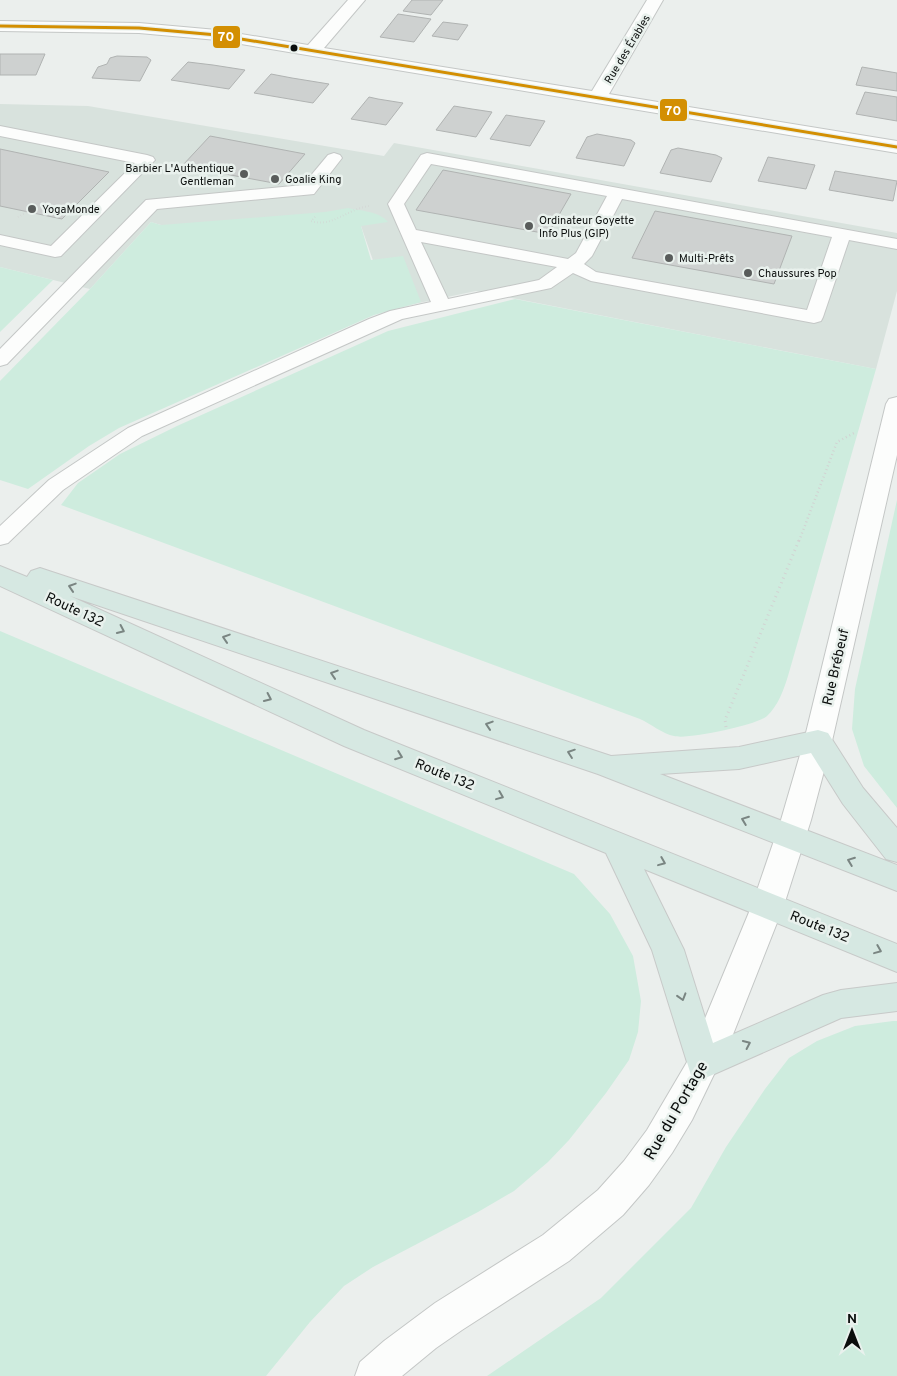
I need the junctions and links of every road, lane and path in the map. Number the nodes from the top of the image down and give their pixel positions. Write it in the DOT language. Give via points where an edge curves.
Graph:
graph roads {
  1 [pos="357,0"];
  2 [pos="655,0"];
  3 [pos="0,26"];
  4 [pos="313,50"];
  5 [pos="598,97"];
  6 [pos="0,132"];
  7 [pos="897,147"];
  8 [pos="334,158"];
  9 [pos="308,190"];
  10 [pos="617,193"];
  11 [pos="396,204"];
  12 [pos="22,210"];
  13 [pos="27,212"];
  14 [pos="409,234"];
  15 [pos="842,234"];
  16 [pos="0,240"];
  17 [pos="897,244"];
  18 [pos="572,265"];
  19 [pos="442,306"];
  20 [pos="0,360"];
  21 [pos="894,415"];
  22 [pos="0,538"];
  23 [pos="0,563"];
  24 [pos="0,575"];
  25 [pos="727,729"];
  26 [pos="818,741"];
  27 [pos="608,766"];
  28 [pos="790,837"];
  29 [pos="617,844"];
  30 [pos="897,850"];
  31 [pos="897,878"];
  32 [pos="768,905"];
  33 [pos="897,958"];
  34 [pos="897,997"];
  35 [pos="702,1064"];
  36 [pos="374,1376"];
  1 -- 4 [label="street"];
  2 -- 5 [label="street, Rue des Érables"];
  3 -- 4 [label="street" via="87,26 172,31"];
  4 -- 5 [label="street"];
  5 -- 7 [label="street"];
  6 -- 16 [label="lane" via="147,160 55,252"];
  8 -- 9 [label="lane"];
  9 -- 11 [label="path" via="319,195 325,212 311,221 317,224 330,223 357,207"];
  9 -- 20 [label="lane" via="152,204"];
  10 -- 11 [label="lane" via="427,158"];
  10 -- 15 [label="lane"];
  10 -- 18 [label="lane" via="584,256"];
  11 -- 14 [label="lane"];
  12 -- 13 [label="path"];
  14 -- 18 [label="lane"];
  14 -- 19 [label="lane"];
  15 -- 17 [label="lane"];
  15 -- 18 [label="lane" via="814,317 592,276"];
  18 -- 19 [label="lane" via="545,284"];
  19 -- 22 [label="lane" via="397,315 376,323 135,432 62,480"];
  21 -- 25 [label="path" via="854,432 838,442 834,449 782,586 725,720"];
  21 -- 26 [label="street, Rue Brébeuf"];
  27 -- 23 [label="highway, Route 132, one-way"];
  24 -- 29 [label="highway, Route 132, one-way" via="354,738"];
  26 -- 27 [label="highway" via="739,758"];
  26 -- 28 [label="street, Rue Brébeuf"];
  26 -- 30 [label="highway" via="853,796"];
  28 -- 27 [label="highway, Route 132, one-way"];
  31 -- 28 [label="highway, Route 132, one-way"];
  28 -- 32 [label="street, Rue Brébeuf"];
  29 -- 32 [label="highway, Route 132, one-way"];
  29 -- 35 [label="highway, one-way" via="668,950"];
  32 -- 33 [label="highway, Route 132, one-way"];
  32 -- 35 [label="street, Rue du Portage"];
  35 -- 34 [label="highway, one-way" via="823,1010 841,1004"];
  35 -- 36 [label="street, Rue du Portage" via="687,1096 653,1151 602,1210 558,1246 412,1341"];
}
